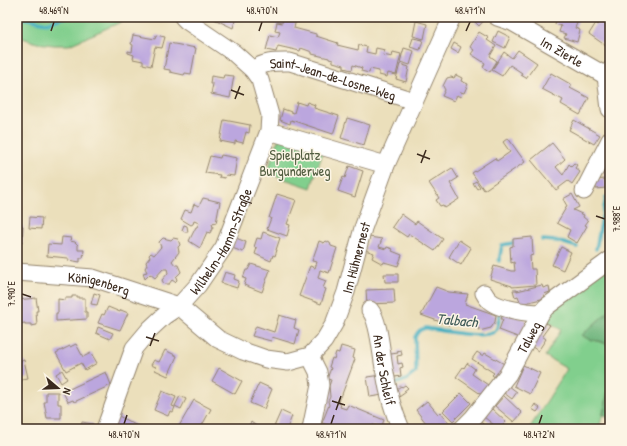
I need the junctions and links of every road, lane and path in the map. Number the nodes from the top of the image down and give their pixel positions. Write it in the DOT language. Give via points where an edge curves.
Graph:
graph roads {
  1 [pos="183,17"];
  2 [pos="452,17"];
  3 [pos="497,17"];
  4 [pos="253,70"];
  5 [pos="608,73"];
  6 [pos="414,101"];
  7 [pos="610,109"];
  8 [pos="269,131"];
  9 [pos="610,140"];
  10 [pos="386,165"];
  11 [pos="584,191"];
  12 [pos="610,260"];
  13 [pos="17,272"];
  14 [pos="484,293"];
  15 [pos="179,306"];
  16 [pos="370,310"];
  17 [pos="541,313"];
  18 [pos="310,356"];
  19 [pos="105,429"];
  20 [pos="311,429"];
  21 [pos="401,429"];
  22 [pos="462,429"];
  1 -- 4 [label="street, Wilhelm-Hamm-Straße" via="234,53"];
  2 -- 6 [label="street, Im Hühnernest"];
  3 -- 5 [label="street, Im Zierle" via="512,22"];
  4 -- 6 [label="street, Saint-Jean-de-Losne-Weg" via="269,62 290,62"];
  4 -- 8 [label="street, Wilhelm-Hamm-Straße" via="260,80 270,115"];
  5 -- 7 [label="street, Im Zierle"];
  6 -- 10 [label="street, Im Hühnernest"];
  8 -- 10 [label="street"];
  8 -- 15 [label="street, Wilhelm-Hamm-Straße" via="224,248 198,285"];
  9 -- 11 [label="street"];
  10 -- 18 [label="street, Im Hühnernest" via="363,228 346,292 334,324 324,341"];
  12 -- 17 [label="street, Talweg"];
  13 -- 15 [label="street, Königenberg" via="93,278"];
  14 -- 17 [label="street" via="490,302 507,308 527,313"];
  15 -- 18 [label="street" via="218,339 243,352 288,362"];
  15 -- 19 [label="street, Wilhelm-Hamm-Straße" via="164,316 138,341"];
  16 -- 21 [label="street, An der Schleif" via="375,320 394,414"];
  17 -- 22 [label="street, Talweg" via="508,374"];
  18 -- 20 [label="street" via="318,372 320,385"];
}
